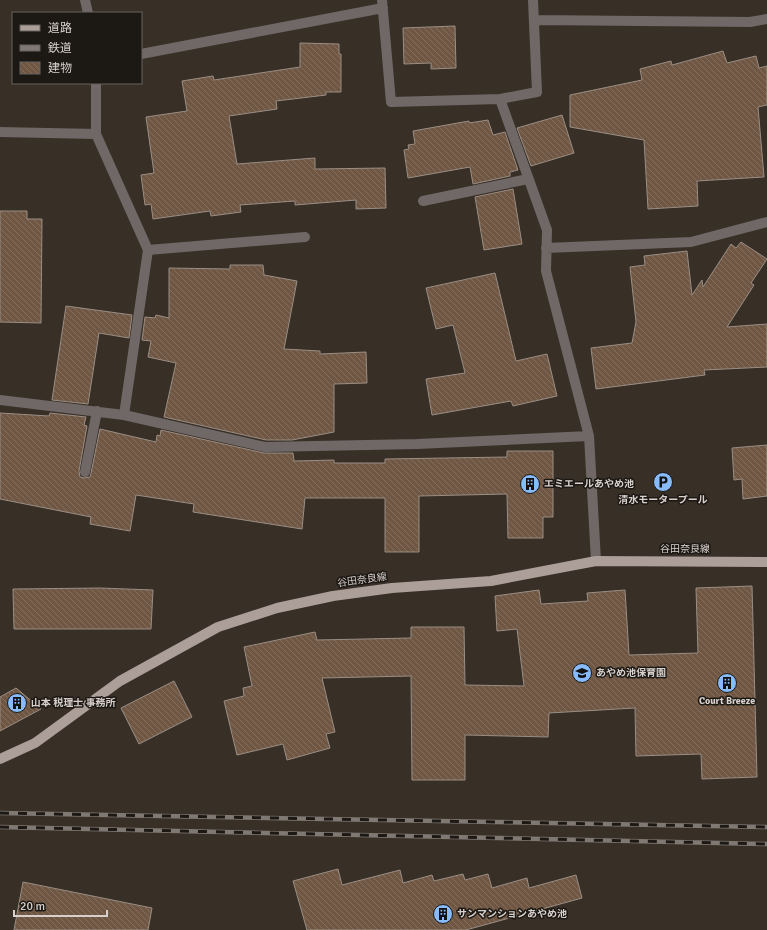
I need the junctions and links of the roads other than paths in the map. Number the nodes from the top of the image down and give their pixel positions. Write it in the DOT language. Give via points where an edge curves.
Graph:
graph roads {
  1 [pos="85,0"];
  2 [pos="533,0"];
  3 [pos="382,4"];
  4 [pos="88,12"];
  5 [pos="767,19"];
  6 [pos="534,20"];
  7 [pos="142,54"];
  8 [pos="96,84"];
  9 [pos="500,99"];
  10 [pos="0,132"];
  11 [pos="96,134"];
  12 [pos="528,179"];
  13 [pos="423,201"];
  14 [pos="767,222"];
  15 [pos="305,237"];
  16 [pos="546,248"];
  17 [pos="148,250"];
  18 [pos="0,400"];
  19 [pos="97,411"];
  20 [pos="124,415"];
  21 [pos="589,436"];
  22 [pos="85,472"];
  23 [pos="596,561"];
  24 [pos="767,562"];
  25 [pos="0,759"];
  1 -- 4 [label="street"];
  2 -- 6 [label="street"];
  3 -- 7 [label="street"];
  3 -- 9 [label="street" via="391,102"];
  5 -- 6 [label="street" via="750,22"];
  6 -- 9 [label="street" via="537,92"];
  8 -- 11 [label="street"];
  9 -- 12 [label="street"];
  10 -- 11 [label="street"];
  11 -- 17 [label="street"];
  12 -- 13 [label="street"];
  12 -- 16 [label="street" via="547,230"];
  14 -- 16 [label="street" via="690,242"];
  15 -- 17 [label="street"];
  16 -- 21 [label="street" via="546,271"];
  17 -- 20 [label="street"];
  18 -- 19 [label="street"];
  19 -- 20 [label="street"];
  19 -- 22 [label="street"];
  20 -- 21 [label="street" via="265,447 417,444"];
  21 -- 23 [label="street"];
  23 -- 24 [label="main road, 谷田奈良線"];
  23 -- 25 [label="main road, 谷田奈良線" via="491,581 392,588 333,596 277,608 218,627 120,681 35,743"];
}
